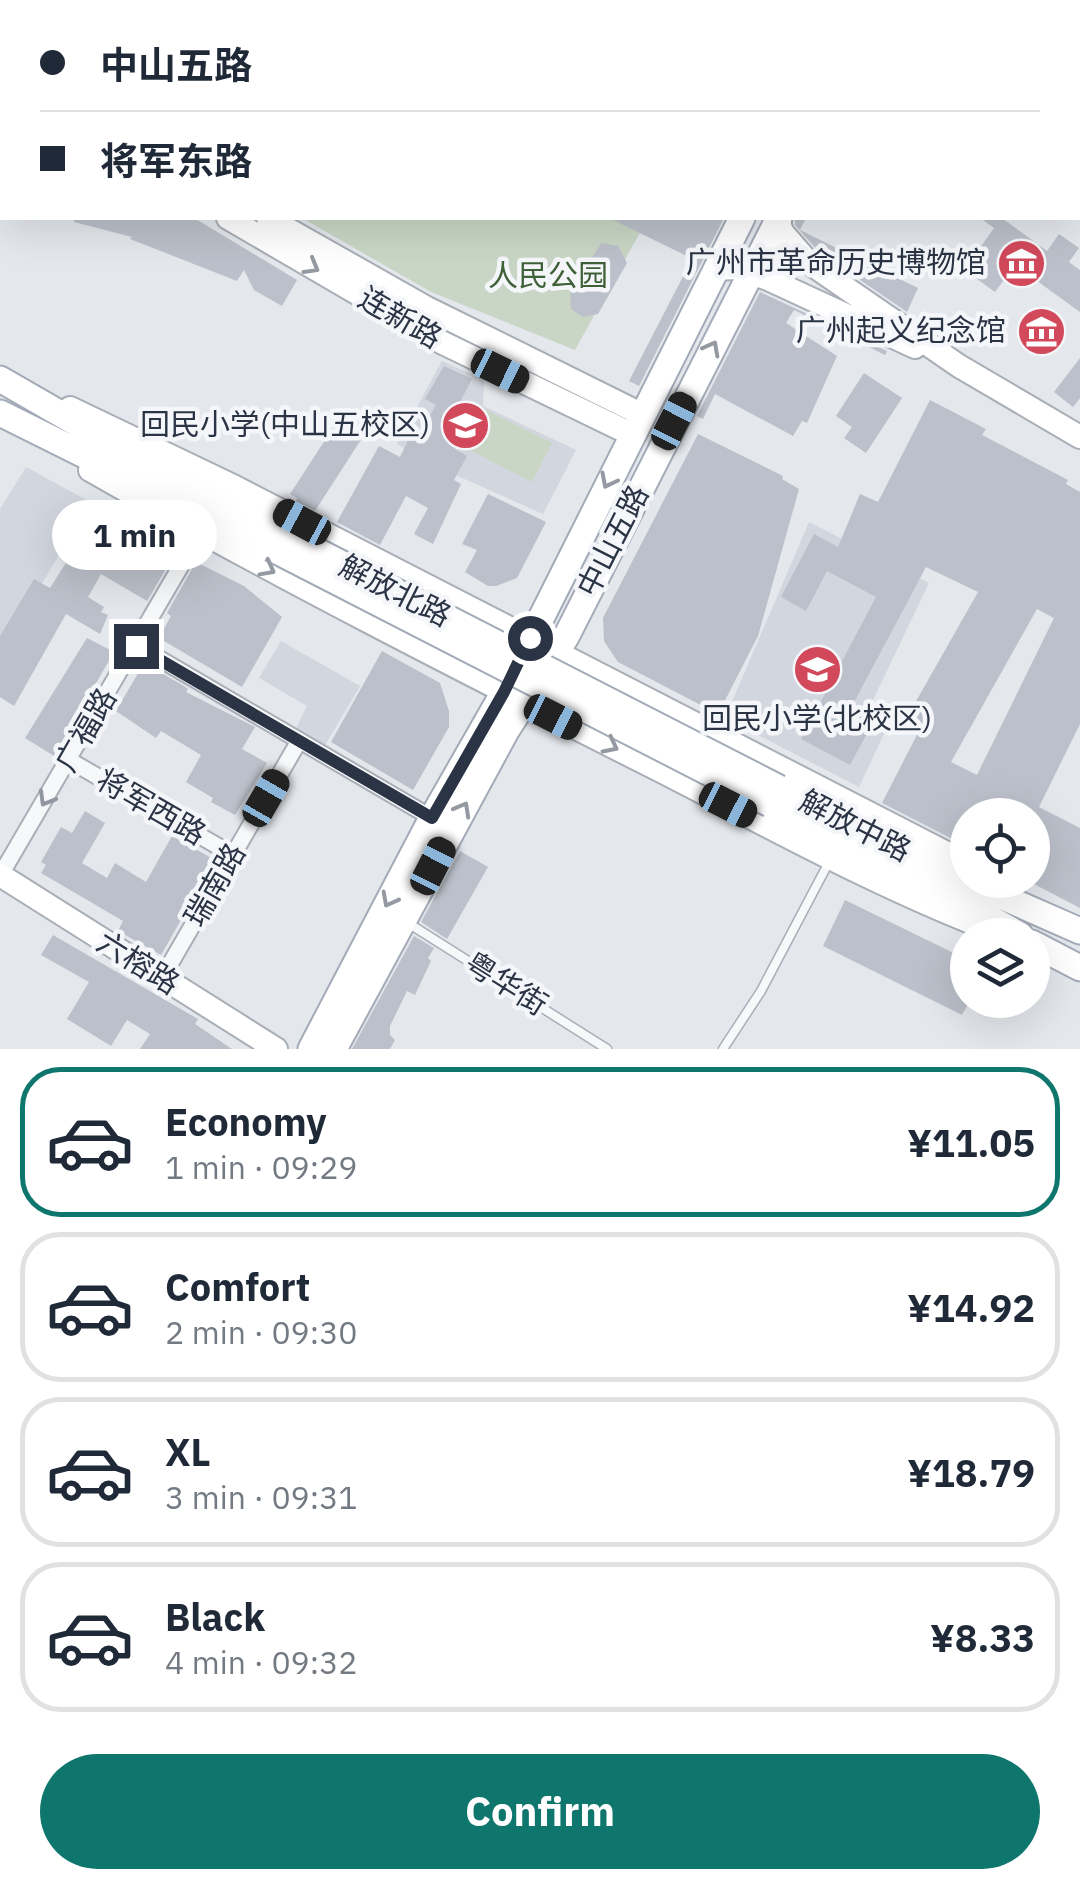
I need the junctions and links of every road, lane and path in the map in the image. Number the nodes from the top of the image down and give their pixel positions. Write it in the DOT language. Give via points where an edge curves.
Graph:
graph roads {
  1 [pos="231,220"];
  2 [pos="272,220"];
  3 [pos="741,220"];
  4 [pos="777,220"];
  5 [pos="779,220"];
  6 [pos="715,269"];
  7 [pos="751,272"];
  8 [pos="959,366"];
  9 [pos="0,378"];
  10 [pos="0,416"];
  11 [pos="636,424"];
  12 [pos="1080,437"];
  13 [pos="200,533"];
  14 [pos="276,540"];
  15 [pos="136,646"];
  16 [pos="556,653"];
  17 [pos="521,673"];
  18 [pos="299,741"];
  19 [pos="69,760"];
  20 [pos="774,796"];
  21 [pos="432,818"];
  22 [pos="232,855"];
  23 [pos="950,855"];
  24 [pos="832,858"];
  25 [pos="0,876"];
  26 [pos="1024,898"];
  27 [pos="967,918"];
  28 [pos="990,918"];
  29 [pos="404,920"];
  30 [pos="1070,926"];
  31 [pos="1050,953"];
  32 [pos="1080,968"];
  33 [pos="162,978"];
  34 [pos="276,1049"];
  35 [pos="312,1049"];
  36 [pos="334,1049"];
  37 [pos="607,1049"];
  38 [pos="722,1049"];
  1 -- 11 [label="main road, 连新路, one-way" via="440,342"];
  2 -- 11 [label="main road, 连新路"];
  3 -- 6 [label="main road, 中山五路"];
  4 -- 7 [label="main road, 中山五路"];
  5 -- 8 [label="main road" via="808,262"];
  6 -- 7 [label="main road"];
  6 -- 11 [label="main road, 中山五路"];
  7 -- 8 [label="main road"];
  16 -- 7 [label="main road, 中山五路, one-way"];
  8 -- 12 [label="main road"];
  9 -- 14 [label="main road, 解放北路"];
  9 -- 17 [label="main road" via="190,464"];
  10 -- 13 [label="main road"];
  10 -- 14 [label="main road, 解放北路"];
  11 -- 17 [label="main road, 中山五路, one-way"];
  13 -- 15 [label="street, 广福路"];
  13 -- 17 [label="main road, one-way"];
  14 -- 17 [label="main road, 解放北路, bridge"];
  15 -- 18 [label="street"];
  15 -- 19 [label="street, 广福路"];
  16 -- 17 [label="main road, 中山五路"];
  16 -- 17 [label="main road"];
  16 -- 23 [label="main road"];
  17 -- 20 [label="main road, 解放中路, bridge"];
  17 -- 21 [label="main road"];
  17 -- 24 [label="main road, one-way"];
  29 -- 17 [label="main road, one-way"];
  18 -- 21 [label="street"];
  18 -- 22 [label="street, 瑞南路"];
  19 -- 22 [label="street, 将军西路"];
  19 -- 25 [label="street, 广福路, one-way"];
  20 -- 28 [label="main road, 解放中路"];
  20 -- 30 [label="main road, 解放中路"];
  21 -- 35 [label="main road, one-way"];
  22 -- 33 [label="street, 瑞南路"];
  24 -- 27 [label="main road"];
  24 -- 38 [label="lane"];
  25 -- 33 [label="main road, 六榕路"];
  26 -- 30 [label="main road"];
  29 -- 36 [label="main road"];
  29 -- 37 [label="lane, 粤华街"];
  31 -- 32 [label="main road"];
  33 -- 34 [label="main road, 六榕路"];
}
